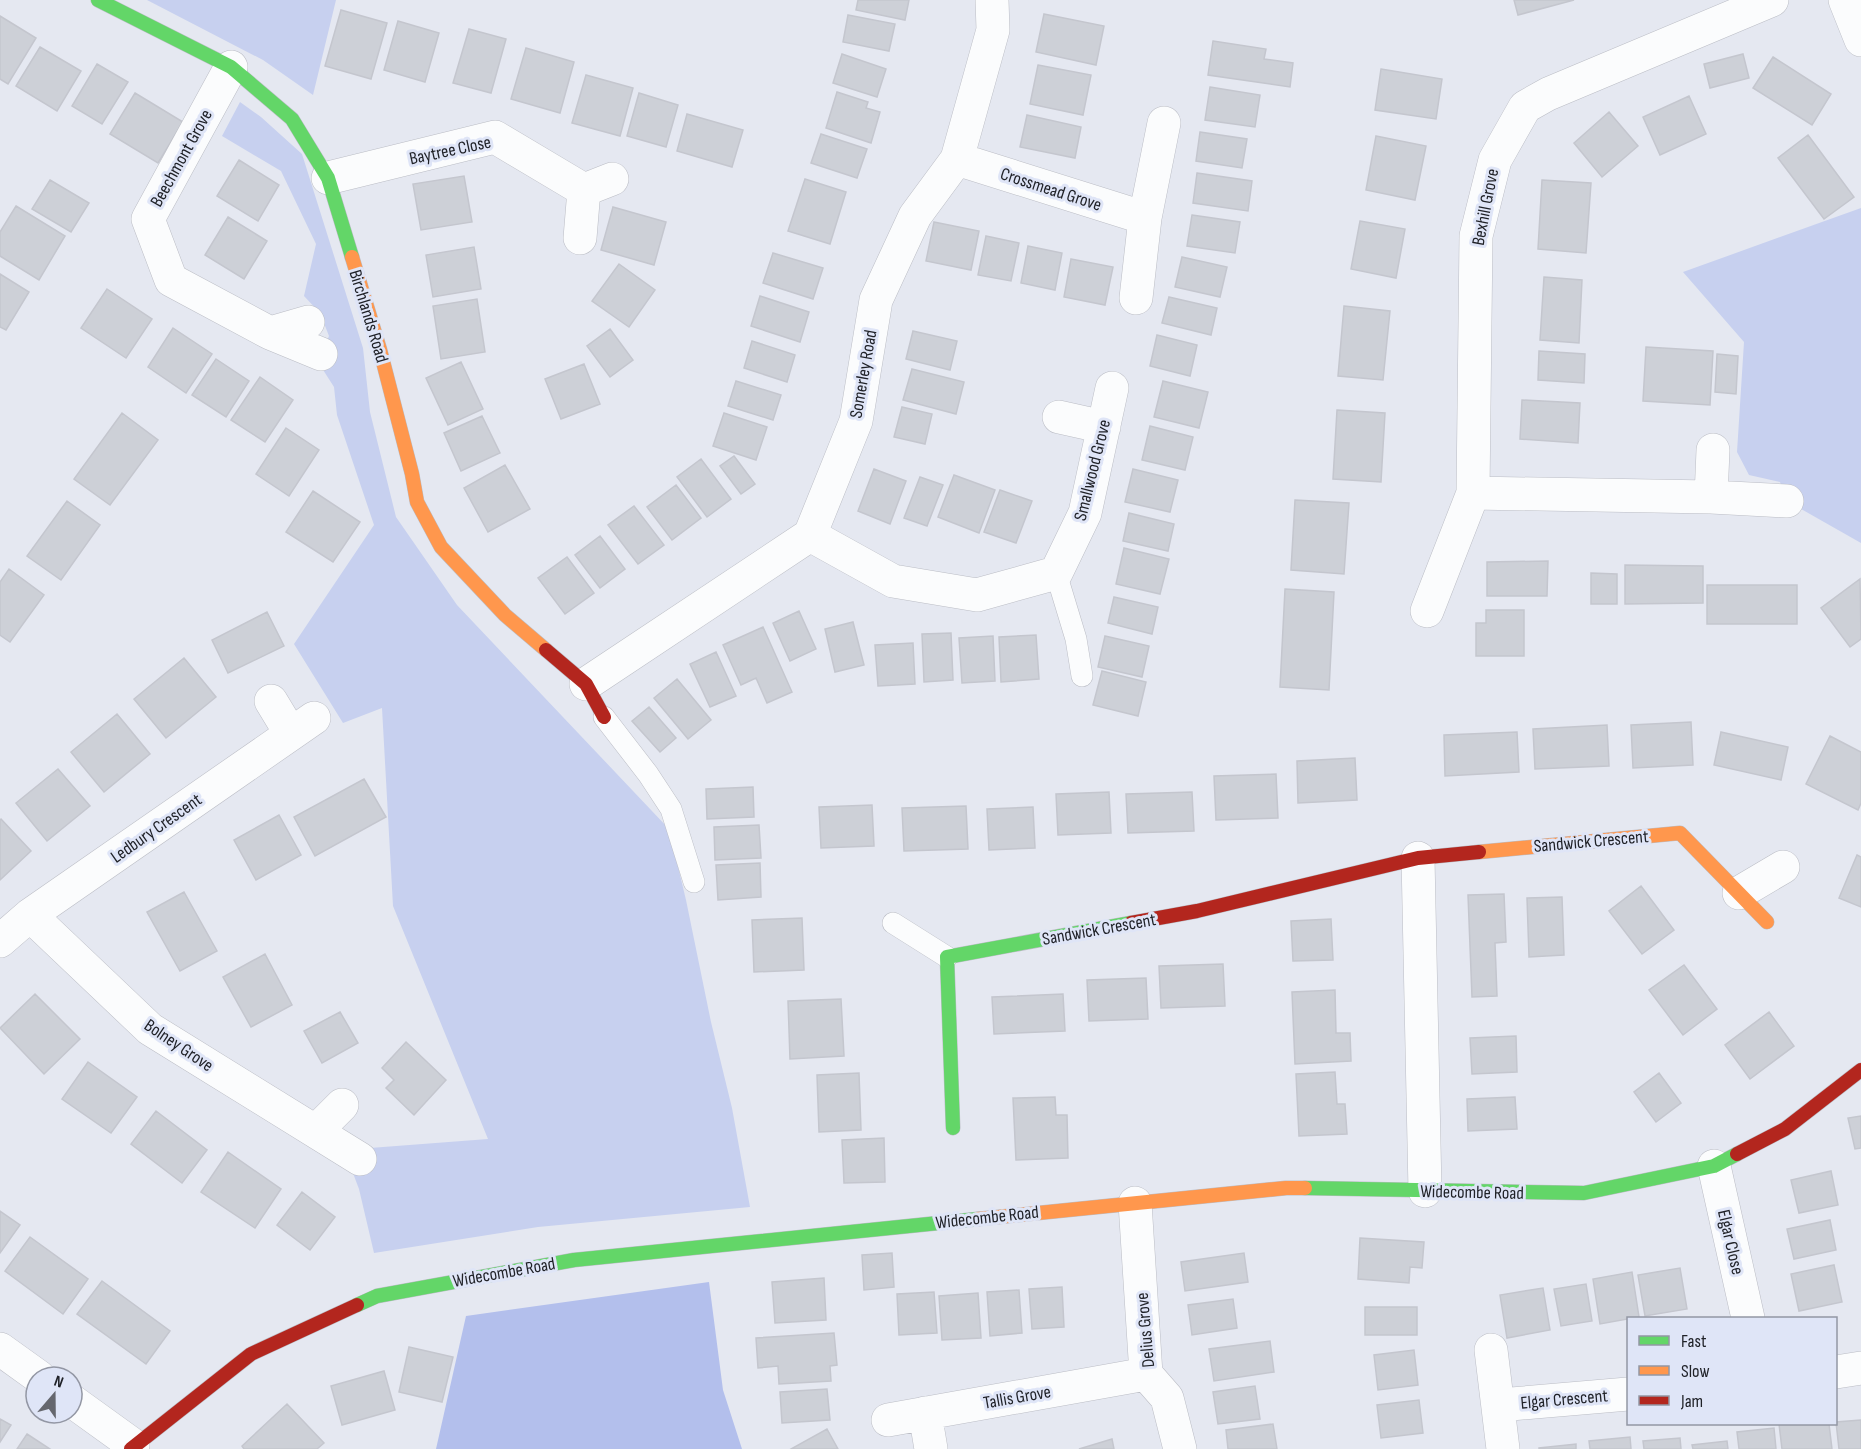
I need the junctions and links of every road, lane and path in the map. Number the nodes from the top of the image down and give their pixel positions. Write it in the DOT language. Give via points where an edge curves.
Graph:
graph roads {
  1 [pos="98,0"];
  2 [pos="992,0"];
  3 [pos="1772,0"];
  4 [pos="1845,0"];
  5 [pos="1861,40"];
  6 [pos="231,67"];
  7 [pos="1164,123"];
  8 [pos="957,159"];
  9 [pos="328,178"];
  10 [pos="1145,218"];
  11 [pos="580,238"];
  12 [pos="1136,298"];
  13 [pos="308,322"];
  14 [pos="270,333"];
  15 [pos="321,354"];
  16 [pos="1112,388"];
  17 [pos="1059,417"];
  18 [pos="1104,427"];
  19 [pos="1713,450"];
  20 [pos="1473,493"];
  21 [pos="1711,497"];
  22 [pos="1787,501"];
  23 [pos="810,535"];
  24 [pos="1056,573"];
  25 [pos="1427,611"];
  26 [pos="1082,676"];
  27 [pos="586,684"];
  28 [pos="271,701"];
  29 [pos="604,717"];
  30 [pos="1418,858"];
  31 [pos="1783,867"];
  32 [pos="694,882"];
  33 [pos="1739,893"];
  34 [pos="30,915"];
  35 [pos="1767,922"];
  36 [pos="893,923"];
  37 [pos="0,941"];
  38 [pos="947,957"];
  39 [pos="1861,1070"];
  40 [pos="342,1105"];
  41 [pos="953,1128"];
  42 [pos="316,1131"];
  43 [pos="360,1159"];
  44 [pos="1714,1166"];
  45 [pos="1425,1191"];
  46 [pos="1135,1203"];
  47 [pos="1748,1317"];
  48 [pos="0,1348"];
  49 [pos="1491,1350"];
  50 [pos="24,1366"];
  51 [pos="1861,1368"];
  52 [pos="1837,1371"];
  53 [pos="1146,1374"];
  54 [pos="1627,1394"];
  55 [pos="1499,1405"];
  56 [pos="84,1410"];
  57 [pos="925,1413"];
  58 [pos="888,1420"];
  59 [pos="132,1447"];
  60 [pos="931,1449"];
  61 [pos="1180,1449"];
  62 [pos="1503,1449"];
  1 -- 6 [label="street, Birchlands Road"];
  2 -- 8 [label="street, Somerley Road" via="993,30"];
  3 -- 20 [label="street, Bexhill Grove" via="1548,94 1526,107 1495,160 1476,236"];
  4 -- 5 [label="street"];
  6 -- 9 [label="street, Birchlands Road" via="292,118"];
  6 -- 14 [label="street, Beechmont Grove" via="148,219 171,280"];
  7 -- 10 [label="street"];
  8 -- 10 [label="street, Crossmead Grove"];
  8 -- 23 [label="street, Somerley Road" via="915,216 876,300 856,421"];
  9 -- 11 [label="street, Baytree Close" via="495,137 598,185"];
  9 -- 27 [label="street, Birchlands Road" via="381,350 417,502 441,547 505,615"];
  10 -- 12 [label="street"];
  13 -- 14 [label="street"];
  14 -- 15 [label="street, Beechmont Grove"];
  16 -- 18 [label="street, Smallwood Grove"];
  17 -- 18 [label="street"];
  18 -- 24 [label="street, Smallwood Grove" via="1085,513"];
  19 -- 21 [label="street"];
  20 -- 21 [label="street"];
  20 -- 25 [label="street, Bexhill Grove"];
  21 -- 22 [label="street"];
  23 -- 24 [label="street" via="893,581 977,595"];
  23 -- 27 [label="street"];
  24 -- 26 [label="lane" via="1076,639"];
  27 -- 29 [label="street"];
  28 -- 34 [label="street, Ledbury Crescent" via="303,726"];
  29 -- 32 [label="lane" via="671,809"];
  30 -- 33 [label="street, Sandwick Crescent" via="1680,833"];
  30 -- 38 [label="street, Sandwick Crescent" via="1197,911"];
  30 -- 45 [label="street"];
  31 -- 33 [label="street"];
  33 -- 35 [label="street, Sandwick Crescent"];
  34 -- 37 [label="street, Ledbury Crescent"];
  34 -- 42 [label="street, Bolney Grove" via="150,1029"];
  36 -- 38 [label="lane"];
  38 -- 41 [label="street"];
  39 -- 44 [label="street, Widecombe Road" via="1785,1129"];
  40 -- 42 [label="street"];
  42 -- 43 [label="street, Bolney Grove"];
  44 -- 45 [label="street, Widecombe Road" via="1584,1192"];
  44 -- 47 [label="street, Elgar Close"];
  45 -- 46 [label="street, Widecombe Road" via="1286,1188"];
  46 -- 53 [label="street, Delius Grove"];
  46 -- 59 [label="street, Widecombe Road" via="574,1260 377,1296 251,1354"];
  48 -- 50 [label="street"];
  49 -- 55 [label="street"];
  51 -- 52 [label="street"];
  53 -- 57 [label="street, Tallis Grove"];
  53 -- 61 [label="street, Delius Grove" via="1167,1398"];
  54 -- 55 [label="street, Elgar Crescent"];
  55 -- 62 [label="street"];
  56 -- 59 [label="street"];
  57 -- 58 [label="street, Tallis Grove"];
  57 -- 60 [label="street"];
}
